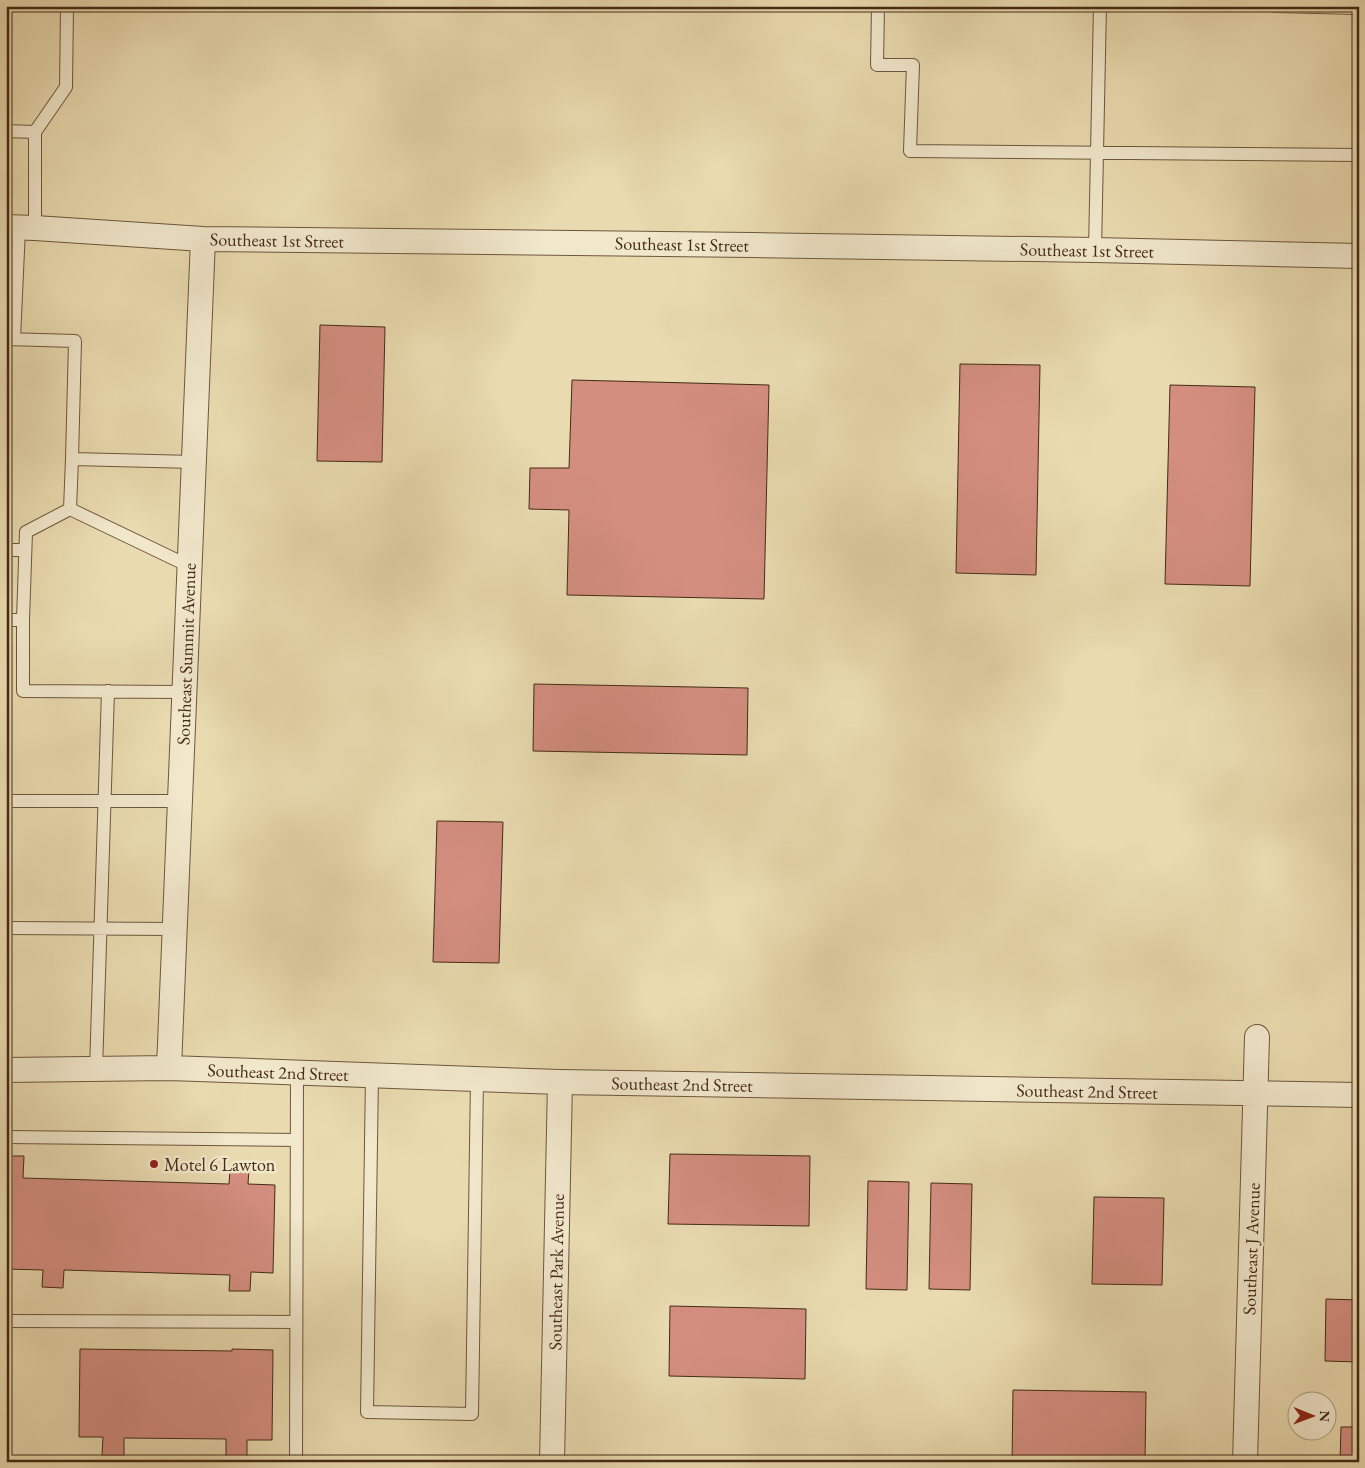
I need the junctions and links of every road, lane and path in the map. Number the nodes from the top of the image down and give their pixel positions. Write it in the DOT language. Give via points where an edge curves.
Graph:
graph roads {
  1 [pos="67,6"];
  2 [pos="878,6"];
  3 [pos="1100,6"];
  4 [pos="1274,6"];
  5 [pos="1359,8"];
  6 [pos="6,131"];
  7 [pos="35,132"];
  8 [pos="1097,153"];
  9 [pos="1359,155"];
  10 [pos="20,228"];
  11 [pos="203,239"];
  12 [pos="1095,250"];
  13 [pos="1359,256"];
  14 [pos="11,288"];
  15 [pos="10,339"];
  16 [pos="72,459"];
  17 [pos="194,462"];
  18 [pos="70,509"];
  19 [pos="6,550"];
  20 [pos="25,550"];
  21 [pos="189,566"];
  22 [pos="6,620"];
  23 [pos="23,620"];
  24 [pos="108,691"];
  25 [pos="184,692"];
  26 [pos="6,801"];
  27 [pos="104,801"];
  28 [pos="180,801"];
  29 [pos="6,928"];
  30 [pos="100,928"];
  31 [pos="174,929"];
  32 [pos="1257,1037"];
  33 [pos="169,1068"];
  34 [pos="6,1070"];
  35 [pos="96,1070"];
  36 [pos="297,1073"];
  37 [pos="372,1076"];
  38 [pos="477,1079"];
  39 [pos="560,1082"];
  40 [pos="1256,1093"];
  41 [pos="1359,1095"];
  42 [pos="6,1137"];
  43 [pos="297,1140"];
  44 [pos="6,1320"];
  45 [pos="296,1322"];
  46 [pos="296,1462"];
  47 [pos="552,1462"];
  48 [pos="1244,1462"];
  1 -- 7 [label="lane" via="66,87"];
  2 -- 8 [label="lane" via="877,65 913,65 910,151"];
  3 -- 8 [label="lane"];
  4 -- 5 [label="lane"];
  6 -- 7 [label="lane"];
  7 -- 10 [label="lane"];
  8 -- 9 [label="lane"];
  8 -- 12 [label="lane"];
  10 -- 11 [label="street, Southeast 1st Street"];
  10 -- 14 [label="lane"];
  11 -- 12 [label="street, Southeast 1st Street"];
  11 -- 17 [label="street, Southeast Summit Avenue"];
  12 -- 13 [label="street, Southeast 1st Street"];
  14 -- 15 [label="lane"];
  15 -- 16 [label="lane" via="75,341"];
  16 -- 17 [label="lane"];
  16 -- 18 [label="lane"];
  17 -- 21 [label="street, Southeast Summit Avenue"];
  18 -- 20 [label="lane" via="26,532"];
  18 -- 21 [label="lane"];
  19 -- 20 [label="lane"];
  20 -- 23 [label="lane"];
  21 -- 25 [label="street, Southeast Summit Avenue"];
  22 -- 23 [label="lane"];
  23 -- 24 [label="lane" via="23,690"];
  24 -- 25 [label="lane"];
  24 -- 27 [label="lane"];
  25 -- 28 [label="street, Southeast Summit Avenue"];
  26 -- 27 [label="lane"];
  27 -- 28 [label="lane"];
  27 -- 30 [label="lane"];
  28 -- 31 [label="street, Southeast Summit Avenue"];
  29 -- 30 [label="lane"];
  30 -- 31 [label="lane"];
  30 -- 35 [label="lane"];
  31 -- 33 [label="street, Southeast Summit Avenue"];
  32 -- 40 [label="street, Southeast J Avenue"];
  33 -- 35 [label="street, Southeast 2nd Street"];
  33 -- 36 [label="street, Southeast 2nd Street"];
  34 -- 35 [label="street, Southeast 2nd Street"];
  36 -- 37 [label="street, Southeast 2nd Street"];
  36 -- 43 [label="lane"];
  37 -- 38 [label="street, Southeast 2nd Street"];
  37 -- 38 [label="lane" via="368,1412 472,1414"];
  38 -- 39 [label="street, Southeast 2nd Street"];
  39 -- 40 [label="street, Southeast 2nd Street"];
  39 -- 47 [label="street, Southeast Park Avenue"];
  40 -- 41 [label="street, Southeast 2nd Street"];
  40 -- 48 [label="street, Southeast J Avenue"];
  42 -- 43 [label="lane"];
  43 -- 45 [label="lane"];
  44 -- 45 [label="lane"];
  45 -- 46 [label="lane"];
}
